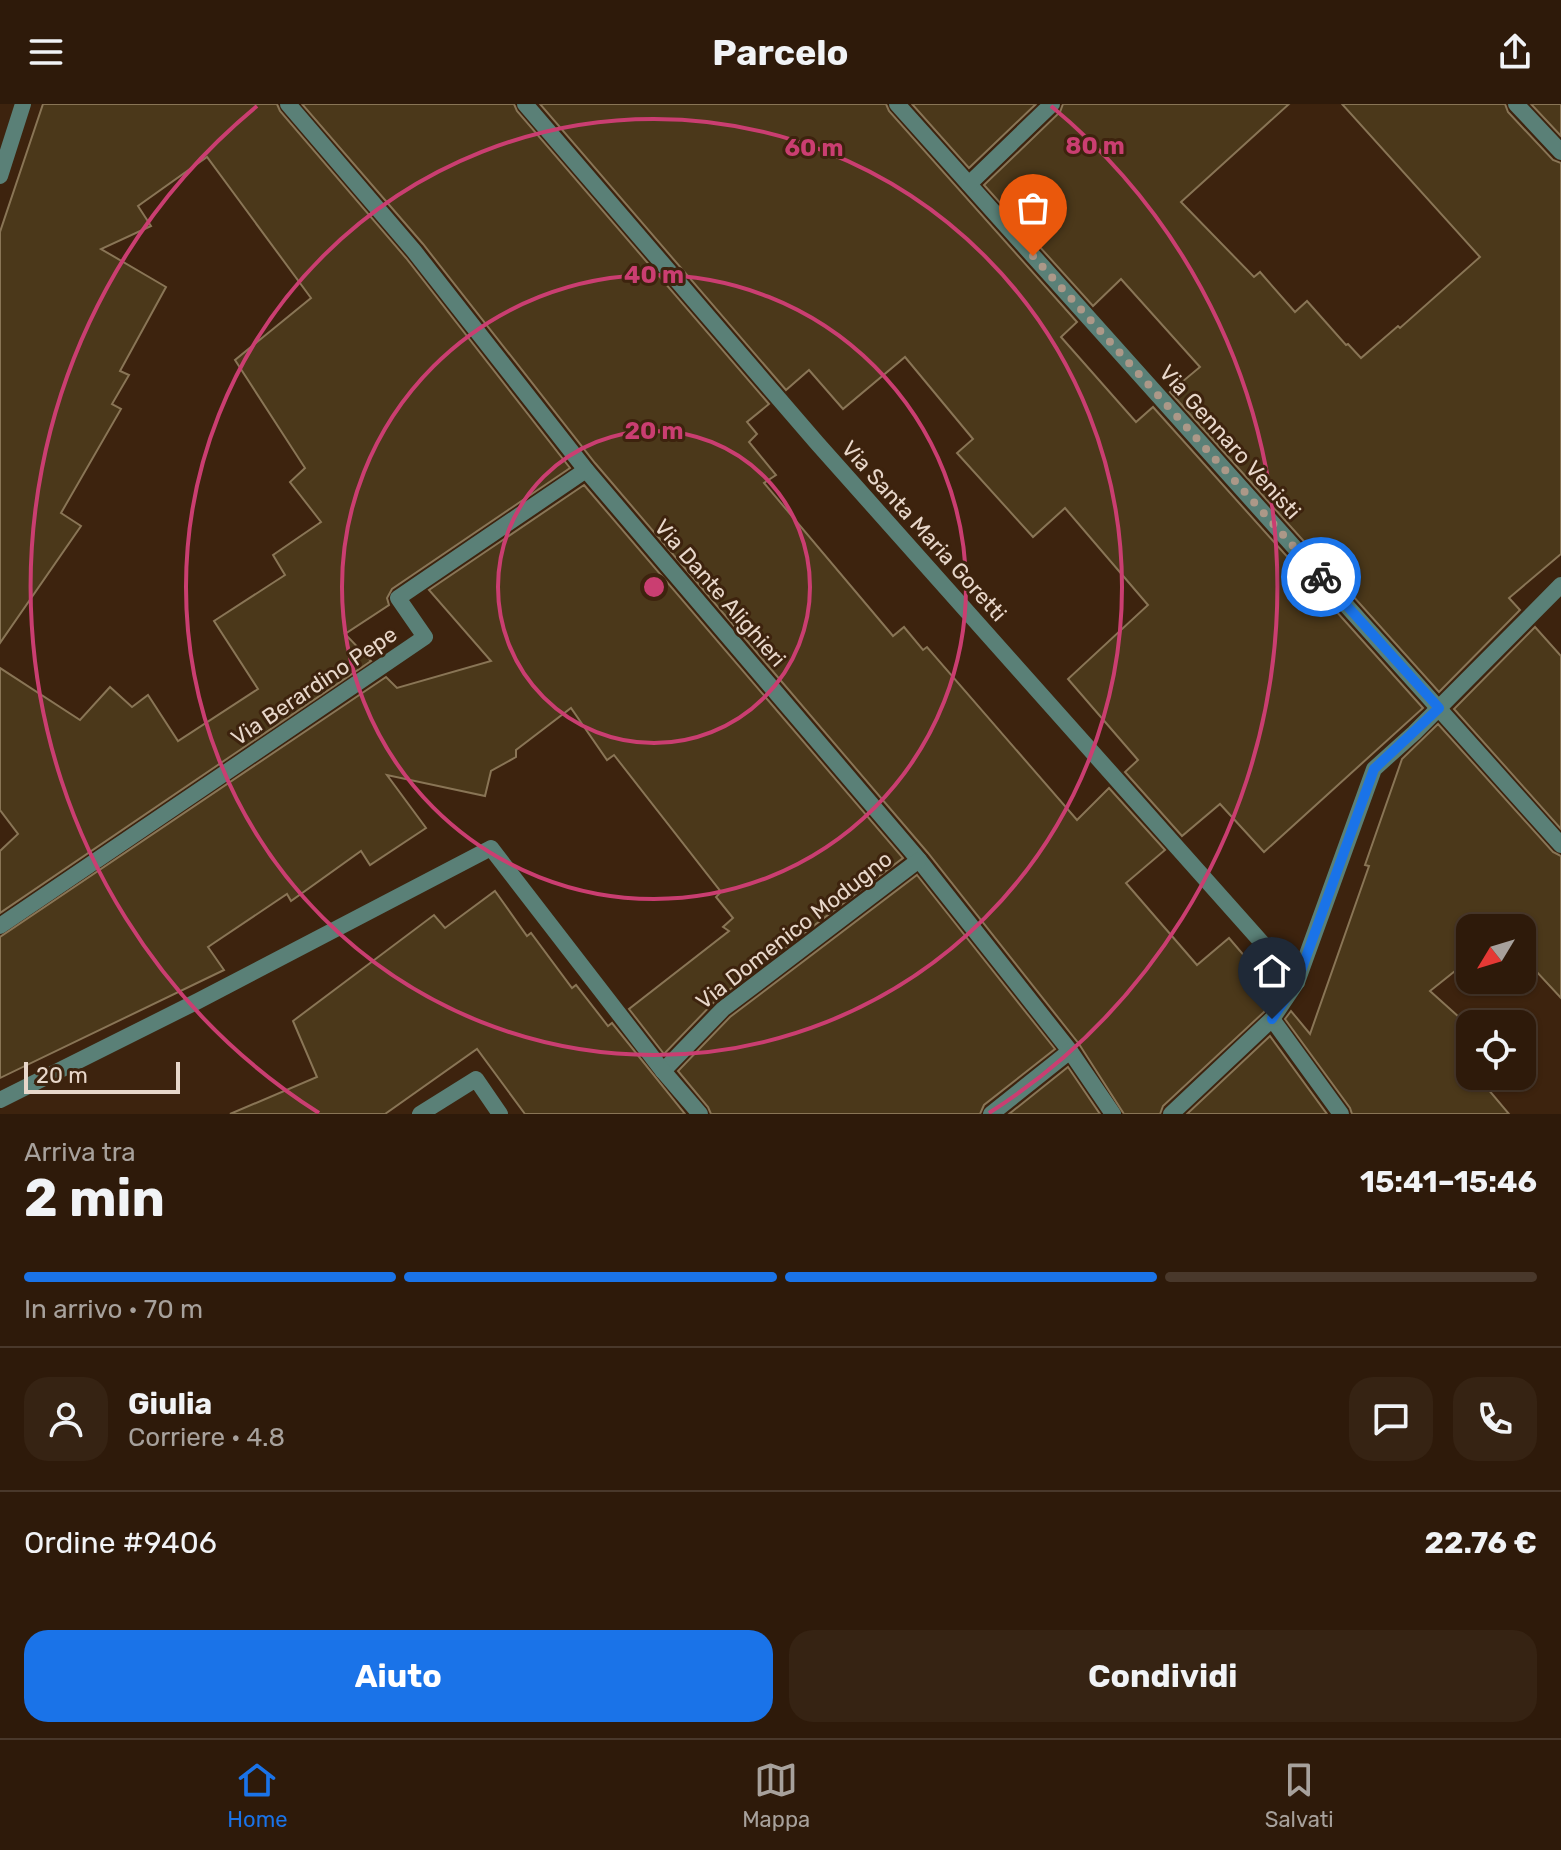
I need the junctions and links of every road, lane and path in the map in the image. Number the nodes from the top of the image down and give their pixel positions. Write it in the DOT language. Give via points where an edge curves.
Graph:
graph roads {
  1 [pos="23,104"];
  2 [pos="288,104"];
  3 [pos="525,104"];
  4 [pos="897,104"];
  5 [pos="1052,104"];
  6 [pos="1516,104"];
  7 [pos="1561,152"];
  8 [pos="0,176"];
  9 [pos="969,184"];
  10 [pos="586,470"];
  11 [pos="1561,585"];
  12 [pos="1439,708"];
  13 [pos="1561,845"];
  14 [pos="919,860"];
  15 [pos="0,926"];
  16 [pos="1297,982"];
  17 [pos="1272,1019"];
  18 [pos="1070,1051"];
  19 [pos="663,1071"];
  20 [pos="0,1100"];
  21 [pos="420,1114"];
  22 [pos="500,1114"];
  23 [pos="700,1114"];
  24 [pos="991,1114"];
  25 [pos="1113,1114"];
  26 [pos="1171,1114"];
  27 [pos="1341,1114"];
  1 -- 8 [label="street"];
  2 -- 10 [label="street, Via Dante Alighieri" via="414,251"];
  3 -- 16 [label="street, Via Santa Maria Goretti" via="817,443"];
  4 -- 9 [label="street, Via Gennaro Venisti"];
  5 -- 9 [label="street"];
  6 -- 7 [label="street"];
  9 -- 12 [label="street, Via Gennaro Venisti"];
  10 -- 14 [label="street, Via Dante Alighieri"];
  10 -- 15 [label="street, Via Berardino Pepe" via="398,598 425,637"];
  11 -- 12 [label="street"];
  12 -- 13 [label="street, Via Gennaro Venisti"];
  12 -- 16 [label="street" via="1374,769"];
  14 -- 18 [label="street, Via Dante Alighieri"];
  14 -- 19 [label="street, Via Domenico Modugno" via="723,1009"];
  16 -- 17 [label="street"];
  17 -- 26 [label="street"];
  17 -- 27 [label="street"];
  18 -- 24 [label="street"];
  18 -- 25 [label="street, Via Dante Alighieri"];
  19 -- 20 [label="street" via="491,848"];
  19 -- 23 [label="street"];
  21 -- 22 [label="street" via="476,1079"];
}
